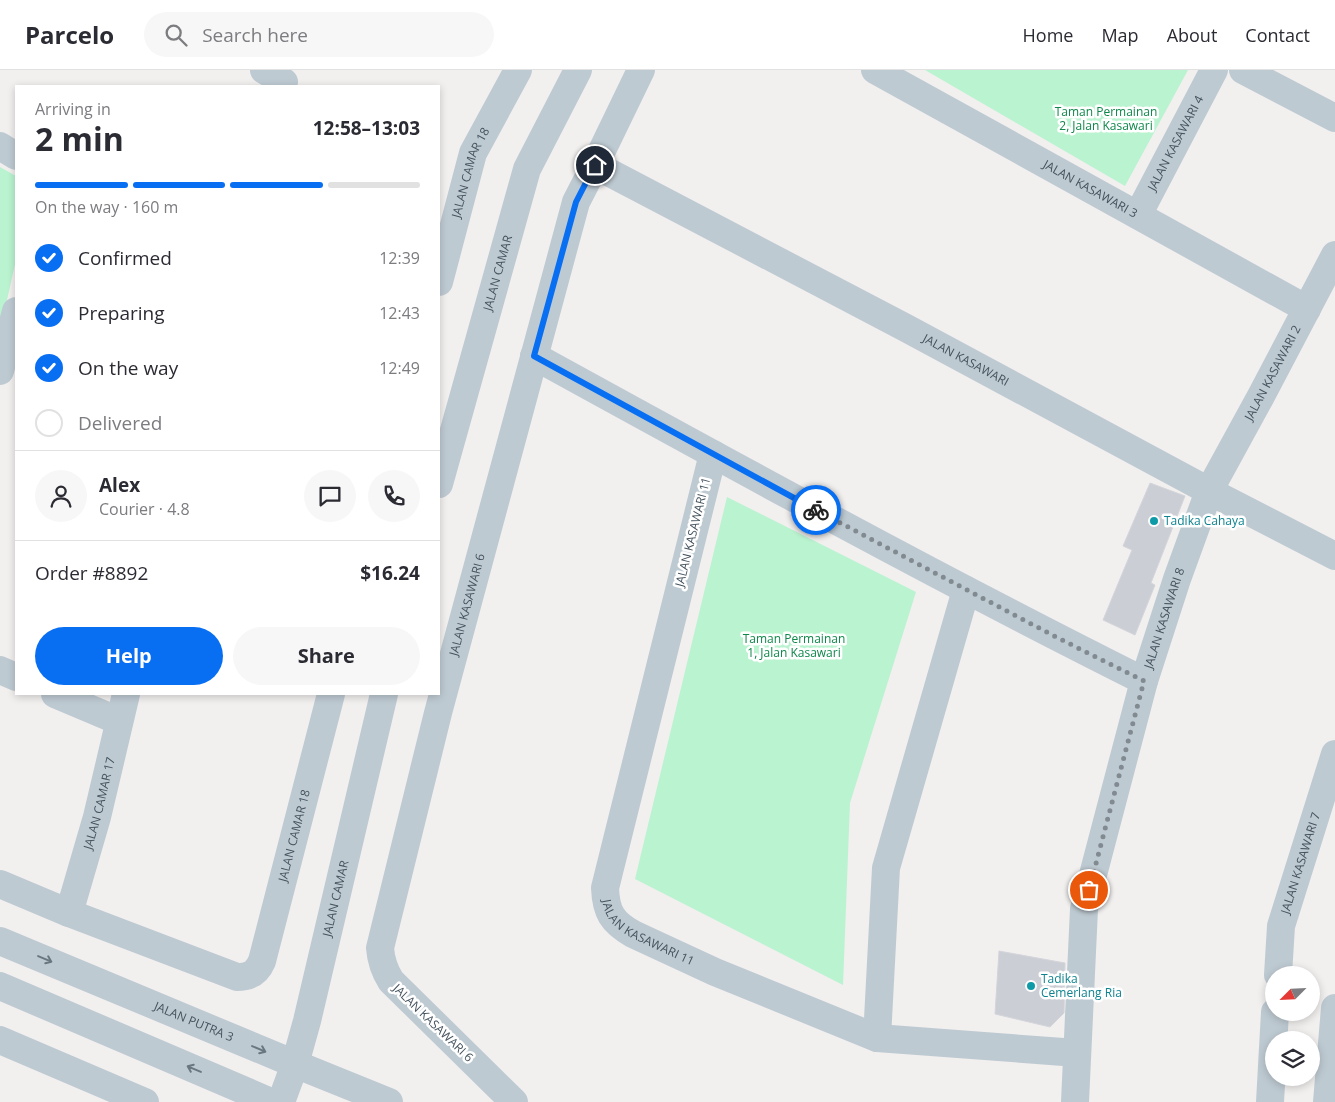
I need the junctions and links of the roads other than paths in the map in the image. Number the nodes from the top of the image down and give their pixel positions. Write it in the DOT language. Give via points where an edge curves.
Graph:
graph roads {
  1 [pos="518,70"];
  2 [pos="578,70"];
  3 [pos="640,70"];
  4 [pos="875,70"];
  5 [pos="1214,70"];
  6 [pos="1243,70"];
  7 [pos="1335,118"];
  8 [pos="0,146"];
  9 [pos="15,155"];
  10 [pos="595,165"];
  11 [pos="1138,215"];
  12 [pos="1335,255"];
  13 [pos="440,278"];
  14 [pos="1307,309"];
  15 [pos="15,315"];
  16 [pos="534,356"];
  17 [pos="0,371"];
  18 [pos="713,454"];
  19 [pos="440,480"];
  20 [pos="1209,491"];
  21 [pos="1335,556"];
  22 [pos="966,590"];
  23 [pos="0,670"];
  24 [pos="15,677"];
  25 [pos="1144,681"];
  26 [pos="57,695"];
  27 [pos="126,695"];
  28 [pos="331,695"];
  29 [pos="384,695"];
  30 [pos="119,721"];
  31 [pos="1335,754"];
  32 [pos="0,884"];
  33 [pos="70,913"];
  34 [pos="0,940"];
  35 [pos="1279,966"];
  36 [pos="0,986"];
  37 [pos="1335,1008"];
  38 [pos="1274,1021"];
  39 [pos="877,1038"];
  40 [pos="0,1040"];
  41 [pos="1333,1051"];
  42 [pos="1077,1053"];
  43 [pos="295,1064"];
  44 [pos="145,1102"];
  45 [pos="271,1102"];
  46 [pos="281,1102"];
  47 [pos="389,1102"];
  48 [pos="514,1102"];
  49 [pos="1075,1102"];
  50 [pos="1270,1102"];
  51 [pos="1328,1102"];
  1 -- 13 [label="street, JALAN CAMAR 18" via="473,153"];
  2 -- 19 [label="street, JALAN CAMAR" via="527,169"];
  3 -- 10 [label="street, JALAN KASAWARI 6"];
  4 -- 11 [label="street, JALAN KASAWARI 3"];
  5 -- 11 [label="street, JALAN KASAWARI 4"];
  6 -- 7 [label="street"];
  8 -- 9 [label="street"];
  10 -- 16 [label="street, JALAN KASAWARI 6" via="576,202"];
  10 -- 20 [label="street, JALAN KASAWARI"];
  11 -- 14 [label="street, JALAN KASAWARI 3"];
  12 -- 14 [label="street, JALAN KASAWARI 2"];
  14 -- 20 [label="street, JALAN KASAWARI 2"];
  15 -- 17 [label="street"];
  16 -- 18 [label="street"];
  16 -- 48 [label="street, JALAN KASAWARI 6" via="438,712 380,948 385,972 391,981"];
  18 -- 22 [label="street"];
  18 -- 39 [label="street, JALAN KASAWARI 11" via="605,888 605,902 610,916 632,934 715,972"];
  20 -- 21 [label="street, JALAN KASAWARI"];
  20 -- 25 [label="street, JALAN KASAWARI 8"];
  22 -- 25 [label="street"];
  22 -- 39 [label="street" via="886,868"];
  23 -- 24 [label="street"];
  25 -- 42 [label="street, JALAN KASAWARI 8" via="1084,909"];
  26 -- 30 [label="street"];
  27 -- 30 [label="street, JALAN CAMAR 17"];
  28 -- 33 [label="street, JALAN CAMAR 18" via="262,961 253,974 237,977"];
  29 -- 43 [label="street, JALAN CAMAR"];
  30 -- 33 [label="street, JALAN CAMAR 17"];
  31 -- 35 [label="street, JALAN KASAWARI 7" via="1281,926"];
  32 -- 33 [label="street"];
  34 -- 43 [label="street, JALAN PUTRA 3, one-way"];
  45 -- 36 [label="street, one-way"];
  37 -- 41 [label="street"];
  38 -- 50 [label="street"];
  39 -- 42 [label="street, JALAN KASAWARI 11"];
  40 -- 44 [label="street"];
  41 -- 51 [label="street"];
  42 -- 49 [label="street, JALAN KASAWARI 8"];
  43 -- 46 [label="street, JALAN CAMAR"];
  43 -- 47 [label="street, JALAN PUTRA 3"];
}
